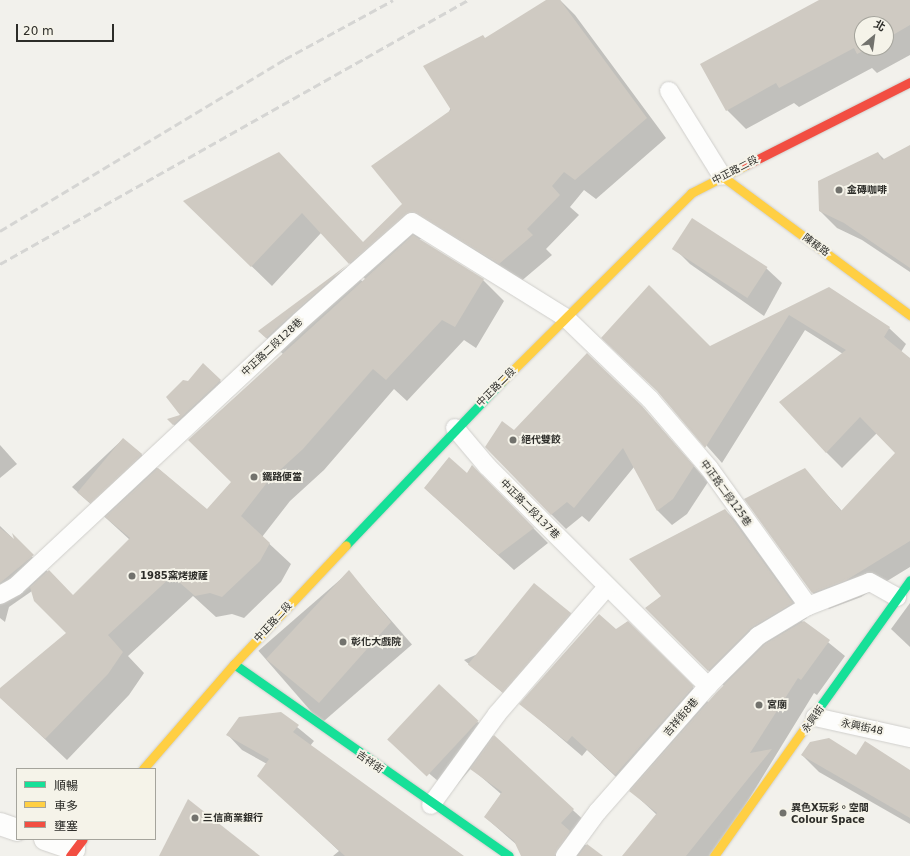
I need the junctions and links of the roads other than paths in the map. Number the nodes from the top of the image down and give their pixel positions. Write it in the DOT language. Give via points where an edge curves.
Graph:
graph roads {
  1 [pos="910,82"];
  2 [pos="669,91"];
  3 [pos="722,176"];
  4 [pos="910,315"];
  5 [pos="566,318"];
  6 [pos="455,428"];
  7 [pos="910,580"];
  8 [pos="607,587"];
  9 [pos="0,596"];
  10 [pos="897,597"];
  11 [pos="808,606"];
  12 [pos="234,664"];
  13 [pos="708,686"];
  14 [pos="815,717"];
  15 [pos="910,738"];
  16 [pos="144,768"];
  17 [pos="432,805"];
  18 [pos="0,824"];
  19 [pos="16,830"];
  20 [pos="48,840"];
  21 [pos="76,848"];
  22 [pos="509,856"];
  23 [pos="565,856"];
  24 [pos="714,856"];
  1 -- 3 [label="street, 中正路二段"];
  2 -- 3 [label="lane"];
  3 -- 4 [label="street, 陳稜路"];
  3 -- 5 [label="street, 中正路二段" via="691,193"];
  5 -- 6 [label="street, 中正路二段"];
  5 -- 9 [label="lane, 中正路二段128巷" via="412,222 300,321 16,586"];
  5 -- 11 [label="lane, 中正路二段125巷" via="650,400 709,468"];
  6 -- 8 [label="lane, 中正路二段137巷" via="487,466"];
  6 -- 12 [label="street, 中正路二段"];
  7 -- 10 [label="street, 永興街"];
  8 -- 13 [label="lane"];
  8 -- 17 [label="lane" via="497,714"];
  10 -- 11 [label="lane" via="870,582"];
  10 -- 14 [label="street, 永興街"];
  11 -- 13 [label="lane, 吉祥街8巷" via="758,636"];
  12 -- 16 [label="street, 中正路二段"];
  12 -- 17 [label="street, 吉祥街"];
  13 -- 23 [label="lane, 吉祥街8巷" via="598,811"];
  14 -- 15 [label="lane, 永興街48"];
  14 -- 24 [label="street, 永興街"];
  17 -- 22 [label="street, 吉祥街"];
  18 -- 19 [label="street"];
  20 -- 21 [label="street"];
}
